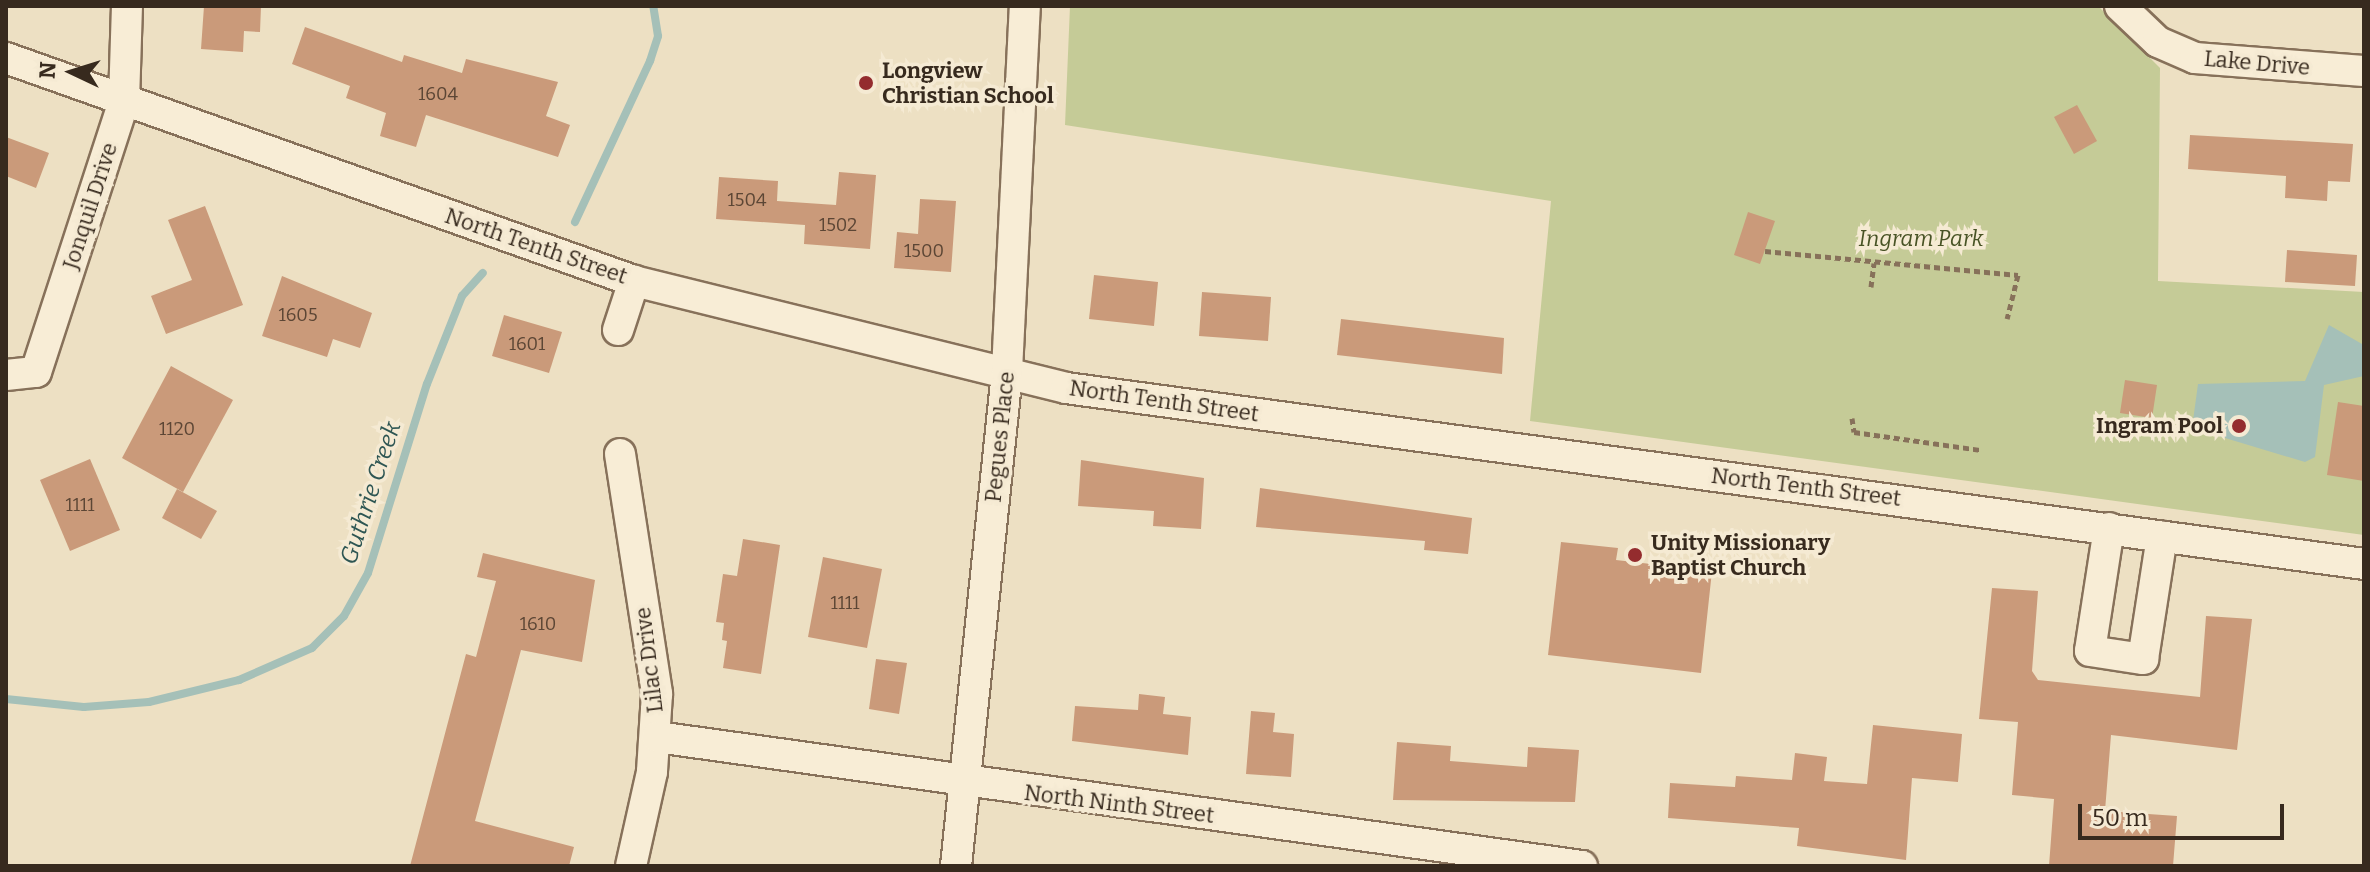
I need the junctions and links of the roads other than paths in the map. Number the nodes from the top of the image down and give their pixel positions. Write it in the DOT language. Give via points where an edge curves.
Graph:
graph roads {
  1 [pos="127,6"];
  2 [pos="1025,6"];
  3 [pos="2120,6"];
  4 [pos="6,58"];
  5 [pos="2364,71"];
  6 [pos="124,101"];
  7 [pos="634,281"];
  8 [pos="618,330"];
  9 [pos="1007,371"];
  10 [pos="6,375"];
  11 [pos="620,454"];
  12 [pos="2109,528"];
  13 [pos="2162,536"];
  14 [pos="2364,564"];
  15 [pos="657,737"];
  16 [pos="965,784"];
  17 [pos="631,866"];
  18 [pos="956,866"];
  19 [pos="1582,866"];
  1 -- 6 [label="street, Jonquil Drive"];
  2 -- 9 [label="street, Pegues Place"];
  3 -- 5 [label="street, Lake Drive" via="2158,42 2195,58"];
  4 -- 6 [label="street, North Tenth Street"];
  6 -- 7 [label="street, North Tenth Street"];
  6 -- 10 [label="street, Jonquil Drive" via="36,372"];
  7 -- 8 [label="street"];
  7 -- 9 [label="street, North Tenth Street"];
  9 -- 12 [label="street, North Tenth Street" via="1066,388"];
  9 -- 16 [label="street, Pegues Place"];
  11 -- 15 [label="street, Lilac Drive" via="657,694"];
  12 -- 13 [label="street, North Tenth Street"];
  12 -- 13 [label="street" via="2090,651 2143,659"];
  13 -- 14 [label="street, North Tenth Street"];
  15 -- 16 [label="street, North Ninth Street"];
  15 -- 17 [label="street, Lilac Drive"];
  16 -- 18 [label="street, Pegues Place"];
  16 -- 19 [label="street, North Ninth Street"];
}
